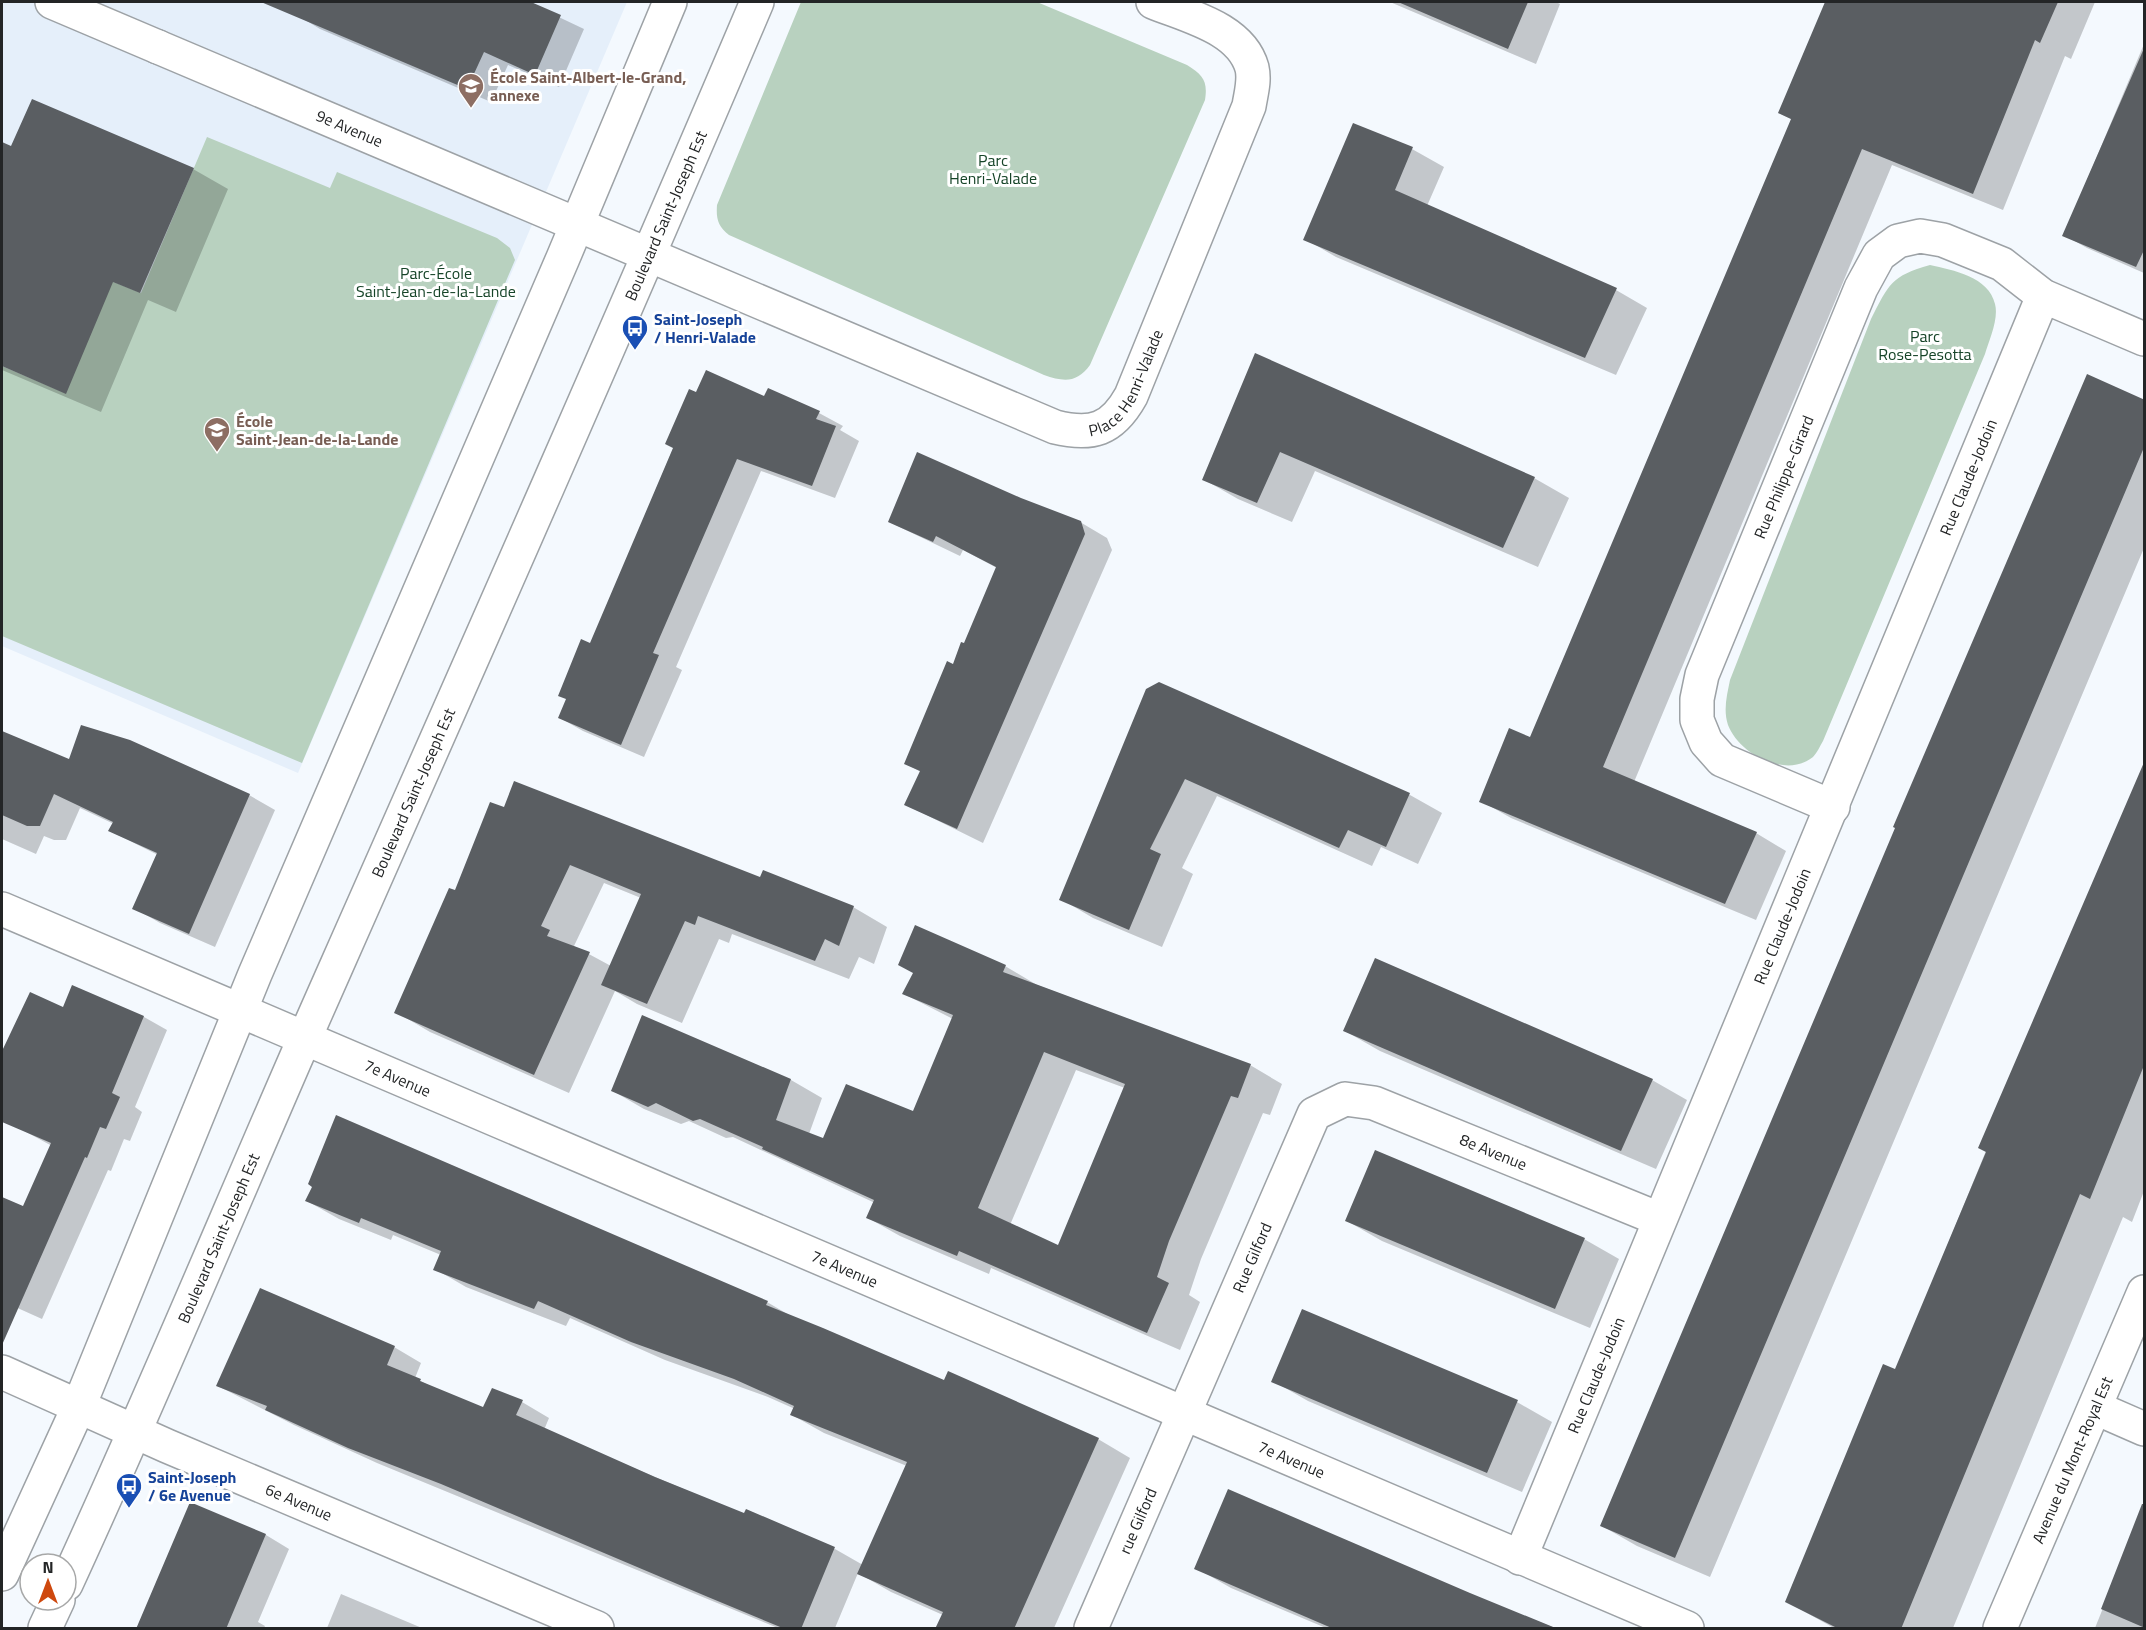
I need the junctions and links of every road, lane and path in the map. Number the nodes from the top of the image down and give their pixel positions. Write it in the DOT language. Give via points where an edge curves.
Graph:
graph roads {
  1 [pos="52,2"];
  2 [pos="670,2"];
  3 [pos="757,2"];
  4 [pos="1153,2"];
  5 [pos="578,224"];
  6 [pos="649,255"];
  7 [pos="2043,296"];
  8 [pos="2145,339"];
  9 [pos="1833,807"];
  10 [pos="2,909"];
  11 [pos="239,1012"];
  12 [pos="304,1040"];
  13 [pos="1326,1106"];
  14 [pos="1659,1219"];
  15 [pos="2145,1292"];
  16 [pos="2,1372"];
  17 [pos="79,1406"];
  18 [pos="2096,1408"];
  19 [pos="1184,1415"];
  20 [pos="2145,1429"];
  21 [pos="136,1432"];
  22 [pos="78,1558"];
  23 [pos="1520,1558"];
  24 [pos="2,1574"];
  25 [pos="53,1612"];
  26 [pos="45,1629"];
  27 [pos="597,1629"];
  28 [pos="1091,1629"];
  29 [pos="1687,1629"];
  30 [pos="2000,1629"];
  1 -- 5 [label="street, 9e Avenue"];
  2 -- 5 [label="street"];
  3 -- 6 [label="street, Boulevard Saint-Joseph Est"];
  4 -- 6 [label="street, Place Henri-Valade" via="1234,39 1247,57 1253,84 1249,106 1131,396 1112,423 1076,432 1055,427"];
  5 -- 6 [label="street, 9e Avenue"];
  5 -- 11 [label="street"];
  6 -- 12 [label="street, Boulevard Saint-Joseph Est"];
  7 -- 8 [label="street, Rue Philippe-Girard"];
  7 -- 9 [label="street, Rue Claude-Jodoin"];
  7 -- 9 [label="street, Rue Philippe-Girard" via="2002,264 1943,240 1920,236 1898,241 1879,255 1861,288 1702,675 1697,699 1697,720 1706,742 1722,760"];
  9 -- 14 [label="street, Rue Claude-Jodoin"];
  10 -- 11 [label="street, 7e Avenue"];
  11 -- 12 [label="street, 7e Avenue"];
  11 -- 17 [label="street"];
  12 -- 19 [label="street, 7e Avenue"];
  12 -- 21 [label="street, Boulevard Saint-Joseph Est"];
  13 -- 14 [label="street, 8e Avenue" via="1346,1099 1374,1103"];
  13 -- 19 [label="street, Rue Gilford" via="1314,1114 1306,1129"];
  14 -- 23 [label="street, Rue Claude-Jodoin"];
  15 -- 18 [label="street, Avenue du Mont-Royal Est"];
  16 -- 17 [label="street, 6e Avenue"];
  17 -- 21 [label="street, 6e Avenue"];
  17 -- 24 [label="street"];
  18 -- 20 [label="street"];
  18 -- 30 [label="street, Avenue du Mont-Royal Est"];
  19 -- 23 [label="street, 7e Avenue"];
  19 -- 28 [label="street, rue Gilford"];
  21 -- 22 [label="street, Boulevard Saint-Joseph Est"];
  21 -- 27 [label="street, 6e Avenue"];
  23 -- 29 [label="street, 7e Avenue"];
  25 -- 26 [label="street"];
}
